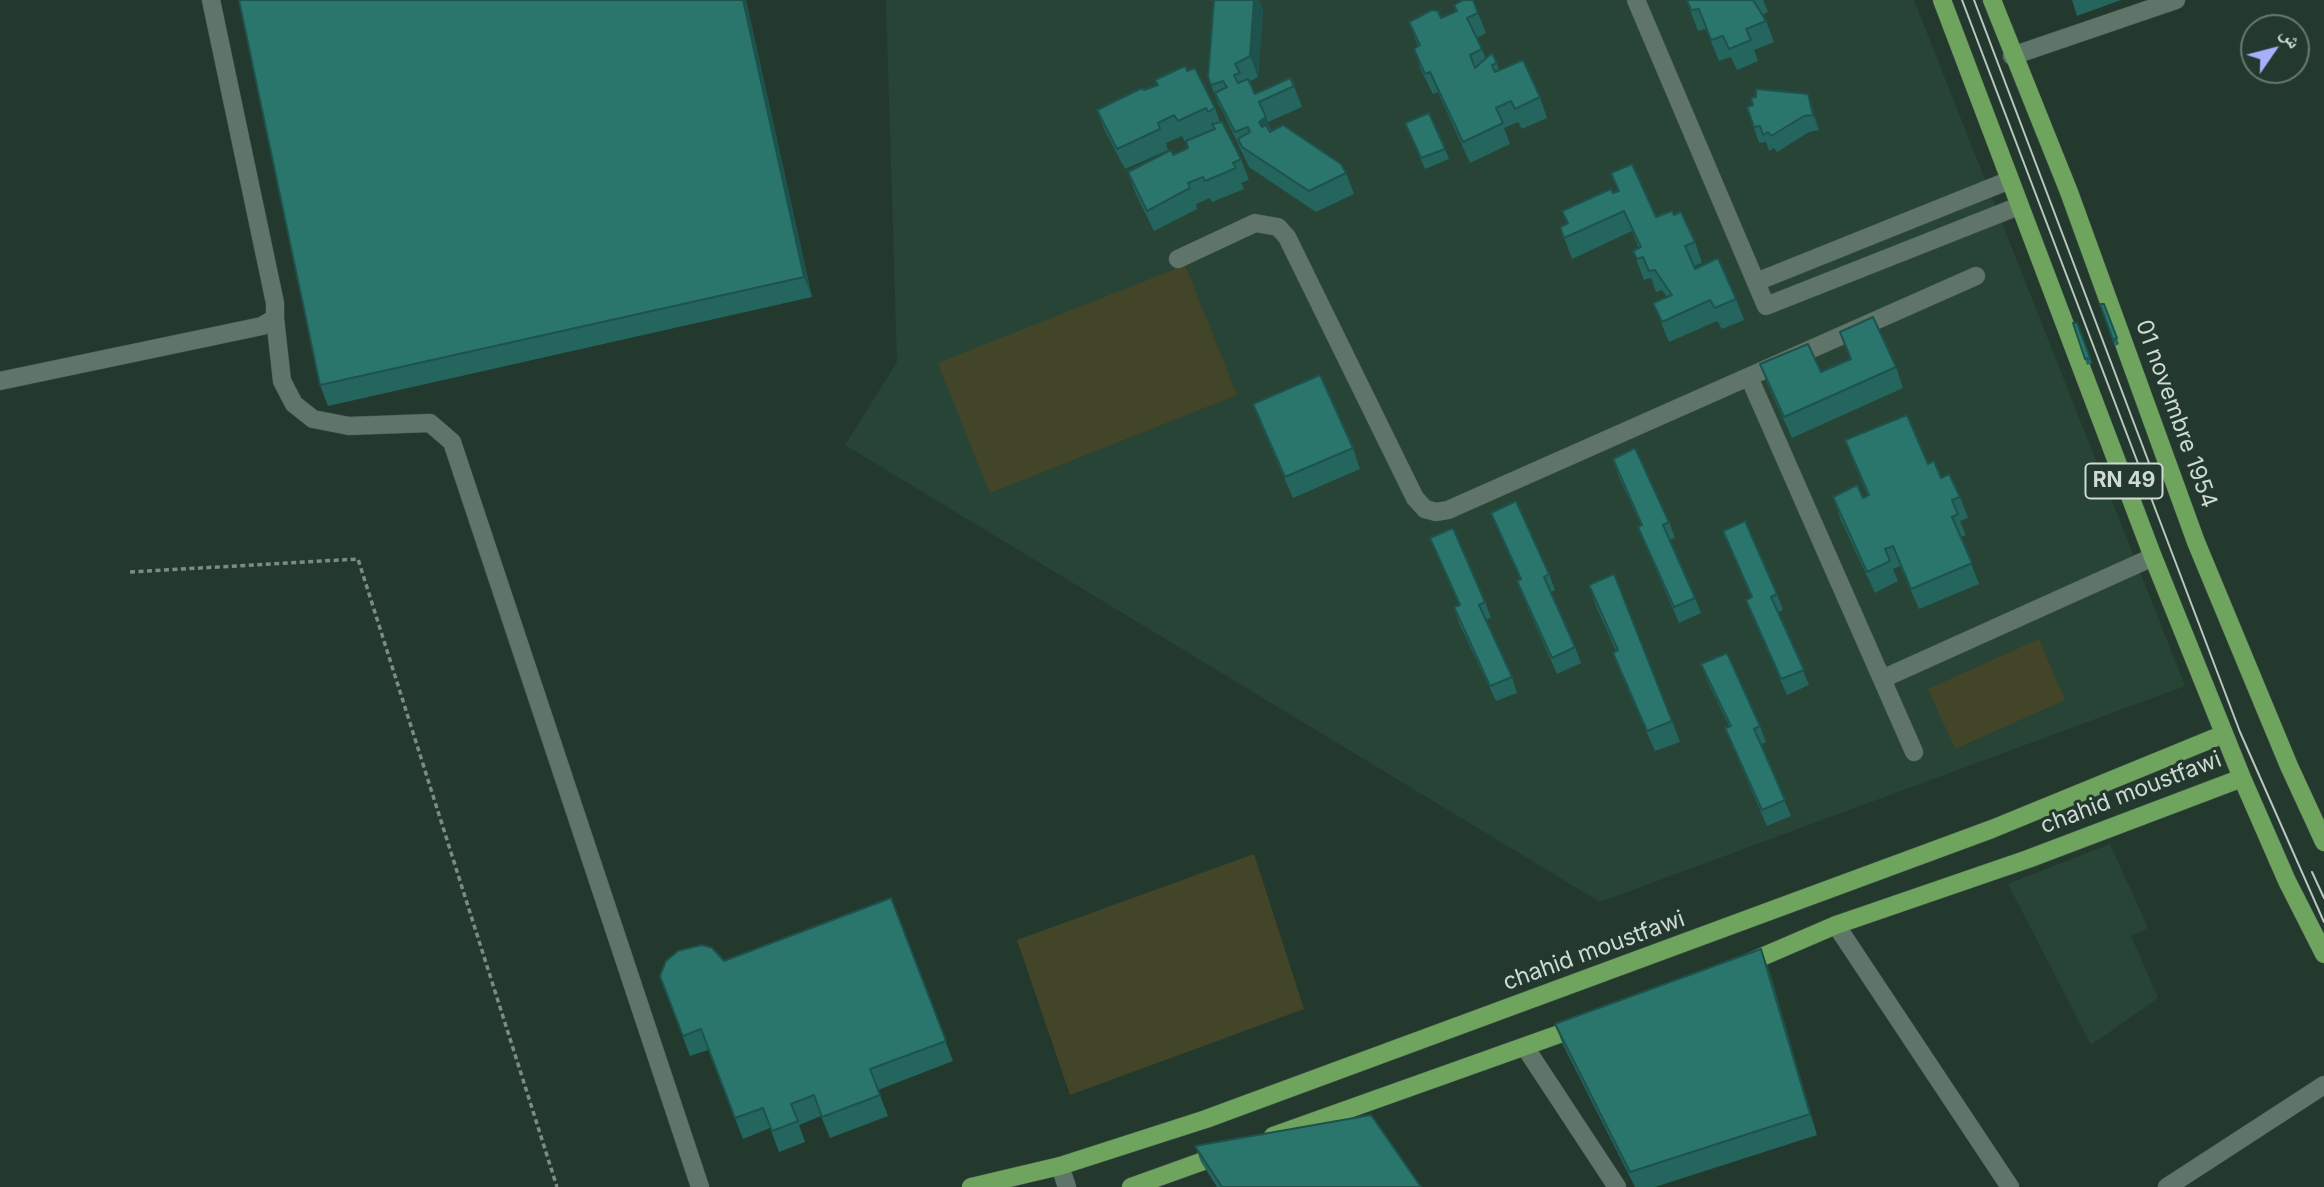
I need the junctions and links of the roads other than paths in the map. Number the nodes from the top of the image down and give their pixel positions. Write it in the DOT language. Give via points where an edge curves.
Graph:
graph roads {
  1 [pos="211,0"];
  2 [pos="1636,0"];
  3 [pos="1942,0"];
  4 [pos="1992,0"];
  5 [pos="2176,0"];
  6 [pos="2012,56"];
  7 [pos="2010,180"];
  8 [pos="2019,206"];
  9 [pos="1178,259"];
  10 [pos="1976,276"];
  11 [pos="1756,282"];
  12 [pos="275,317"];
  13 [pos="1749,377"];
  14 [pos="0,381"];
  15 [pos="2153,557"];
  16 [pos="1882,680"];
  17 [pos="2224,734"];
  18 [pos="1914,752"];
  19 [pos="2242,778"];
  20 [pos="2324,842"];
  21 [pos="1836,925"];
  22 [pos="2324,954"];
  23 [pos="1730,970"];
  24 [pos="1602,1018"];
  25 [pos="1525,1047"];
  26 [pos="2324,1085"];
  27 [pos="1060,1166"];
  28 [pos="700,1187"];
  29 [pos="971,1187"];
  30 [pos="1067,1187"];
  31 [pos="1131,1187"];
  32 [pos="1617,1187"];
  33 [pos="2010,1187"];
  34 [pos="2167,1187"];
  1 -- 12 [label="street"];
  2 -- 11 [label="street"];
  3 -- 7 [label="main road, RN 49"];
  4 -- 6 [label="main road, 01 novembre 1954 / RN 49"];
  5 -- 6 [label="street"];
  6 -- 20 [label="main road, 01 novembre 1954 / RN 49" via="2069,192 2196,542"];
  7 -- 8 [label="main road, RN 49"];
  7 -- 11 [label="street"];
  8 -- 11 [label="street" via="1766,306"];
  8 -- 15 [label="main road, RN 49"];
  9 -- 13 [label="street" via="1255,223 1278,227 1287,237 1415,498 1436,513"];
  10 -- 13 [label="street"];
  12 -- 14 [label="street" via="262,326"];
  12 -- 28 [label="street" via="282,381 294,404 313,419 349,426 430,423 452,442"];
  13 -- 16 [label="street"];
  15 -- 16 [label="street"];
  15 -- 17 [label="main road, RN 49"];
  16 -- 18 [label="street"];
  17 -- 19 [label="main road, RN 49"];
  17 -- 27 [label="main road, chahid moustfawi" via="1992,829 1746,921 1206,1119"];
  19 -- 21 [label="main road, chahid moustfawi"];
  19 -- 22 [label="main road, RN 49"];
  21 -- 23 [label="main road, chahid moustfawi"];
  21 -- 33 [label="street"];
  24 -- 25 [label="main road"];
  25 -- 31 [label="main road"];
  25 -- 32 [label="street"];
  26 -- 34 [label="street"];
  27 -- 29 [label="main road, chahid moustfawi"];
  27 -- 30 [label="street"];
}
